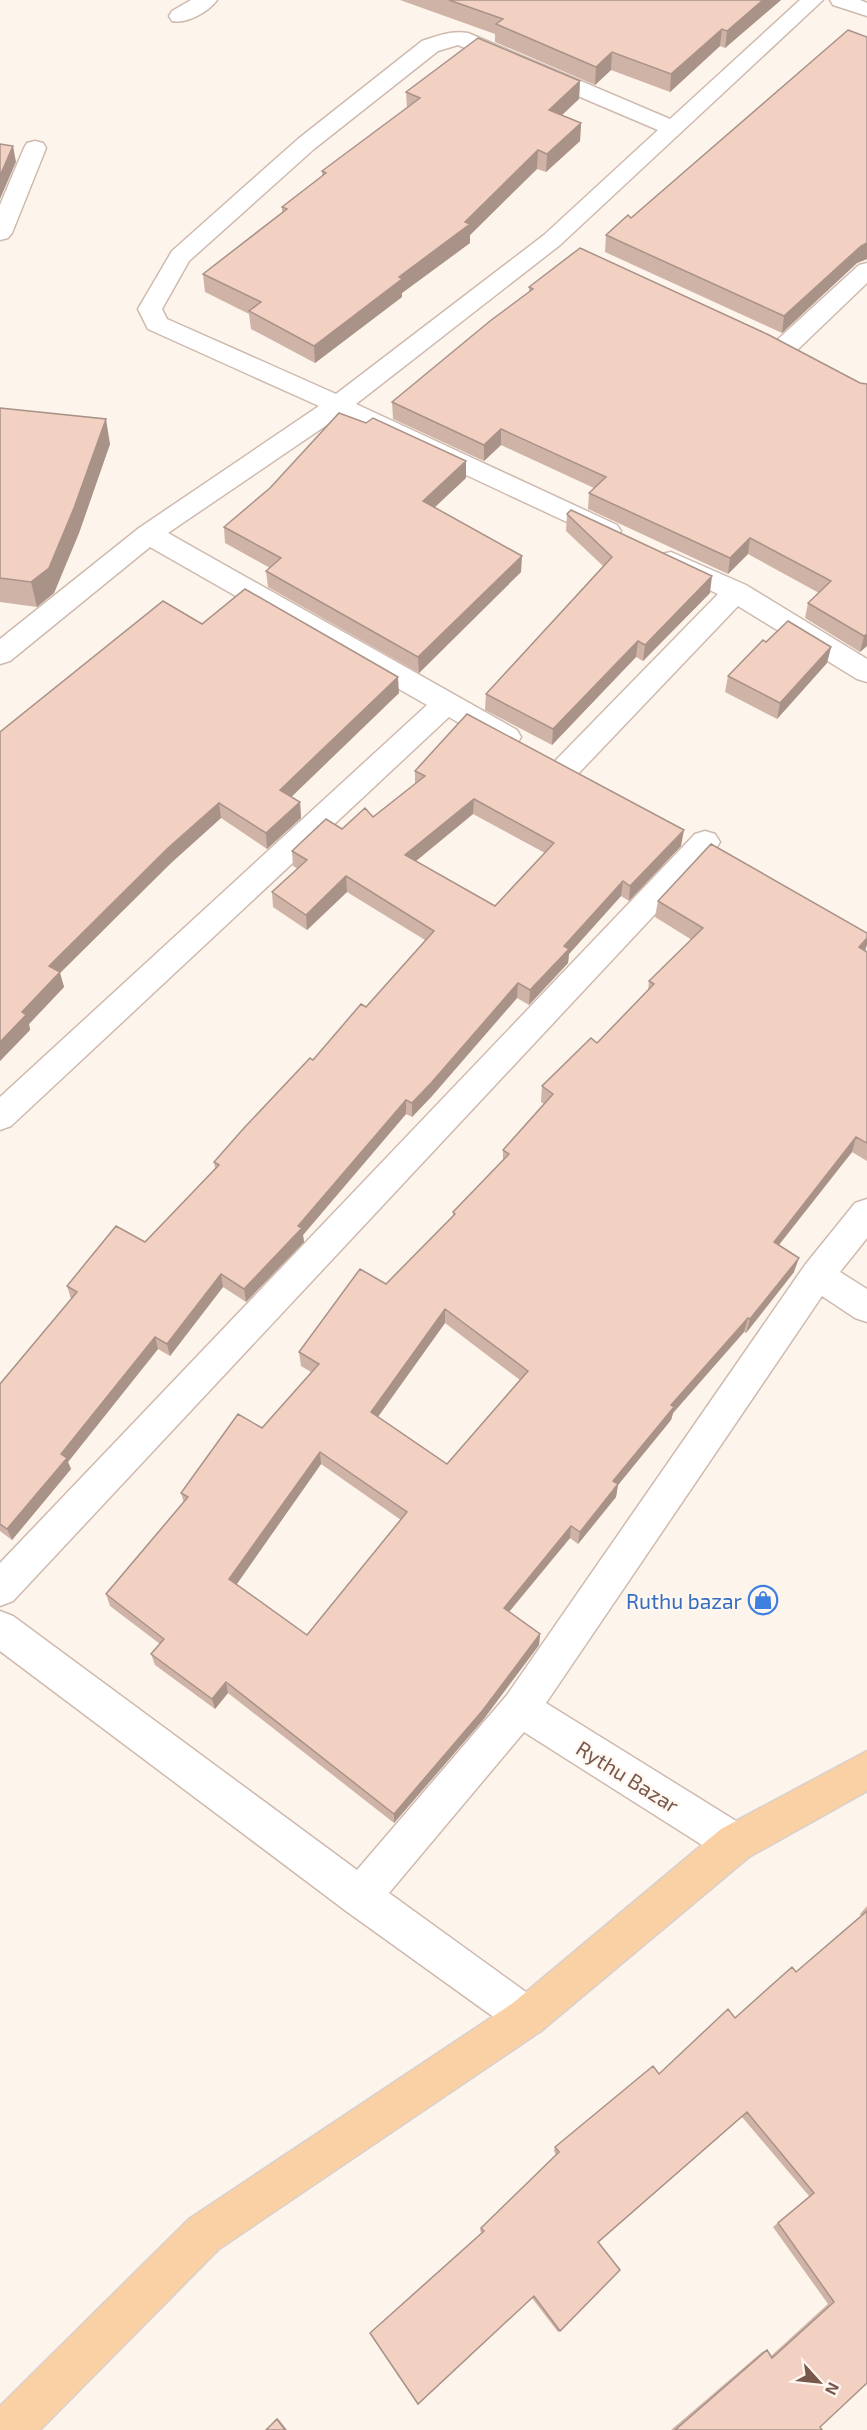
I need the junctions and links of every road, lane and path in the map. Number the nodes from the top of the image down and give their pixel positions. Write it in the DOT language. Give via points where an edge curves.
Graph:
graph roads {
  1 [pos="206,0"];
  2 [pos="812,0"];
  3 [pos="842,0"];
  4 [pos="867,10"];
  5 [pos="180,16"];
  6 [pos="671,128"];
  7 [pos="35,148"];
  8 [pos="0,233"];
  9 [pos="867,270"];
  10 [pos="784,348"];
  11 [pos="338,405"];
  12 [pos="148,534"];
  13 [pos="736,592"];
  14 [pos="0,654"];
  15 [pos="867,672"];
  16 [pos="446,704"];
  17 [pos="705,842"];
  18 [pos="0,1117"];
  19 [pos="867,1213"];
  20 [pos="817,1275"];
  21 [pos="867,1307"];
  22 [pos="0,1589"];
  23 [pos="0,1629"];
  24 [pos="520,1708"];
  25 [pos="867,1770"];
  26 [pos="735,1843"];
  27 [pos="360,1898"];
  28 [pos="527,2018"];
  29 [pos="8,2430"];
  1 -- 5 [label="street"];
  2 -- 6 [label="street"];
  3 -- 4 [label="street"];
  6 -- 11 [label="street" via="562,245"];
  6 -- 11 [label="street" via="460,38 430,46 306,144 180,256 150,309 157,324"];
  7 -- 8 [label="street"];
  9 -- 10 [label="street"];
  11 -- 12 [label="street"];
  11 -- 13 [label="street"];
  12 -- 14 [label="street"];
  12 -- 16 [label="street"];
  13 -- 15 [label="street"];
  13 -- 16 [label="street" via="556,763"];
  16 -- 18 [label="street"];
  17 -- 22 [label="street"];
  19 -- 20 [label="street"];
  20 -- 21 [label="street"];
  20 -- 24 [label="street"];
  23 -- 27 [label="street"];
  24 -- 26 [label="street, Rythu Bazar"];
  24 -- 27 [label="street"];
  25 -- 26 [label="main road"];
  26 -- 28 [label="main road"];
  27 -- 28 [label="street"];
  28 -- 29 [label="main road" via="204,2234"];
}
